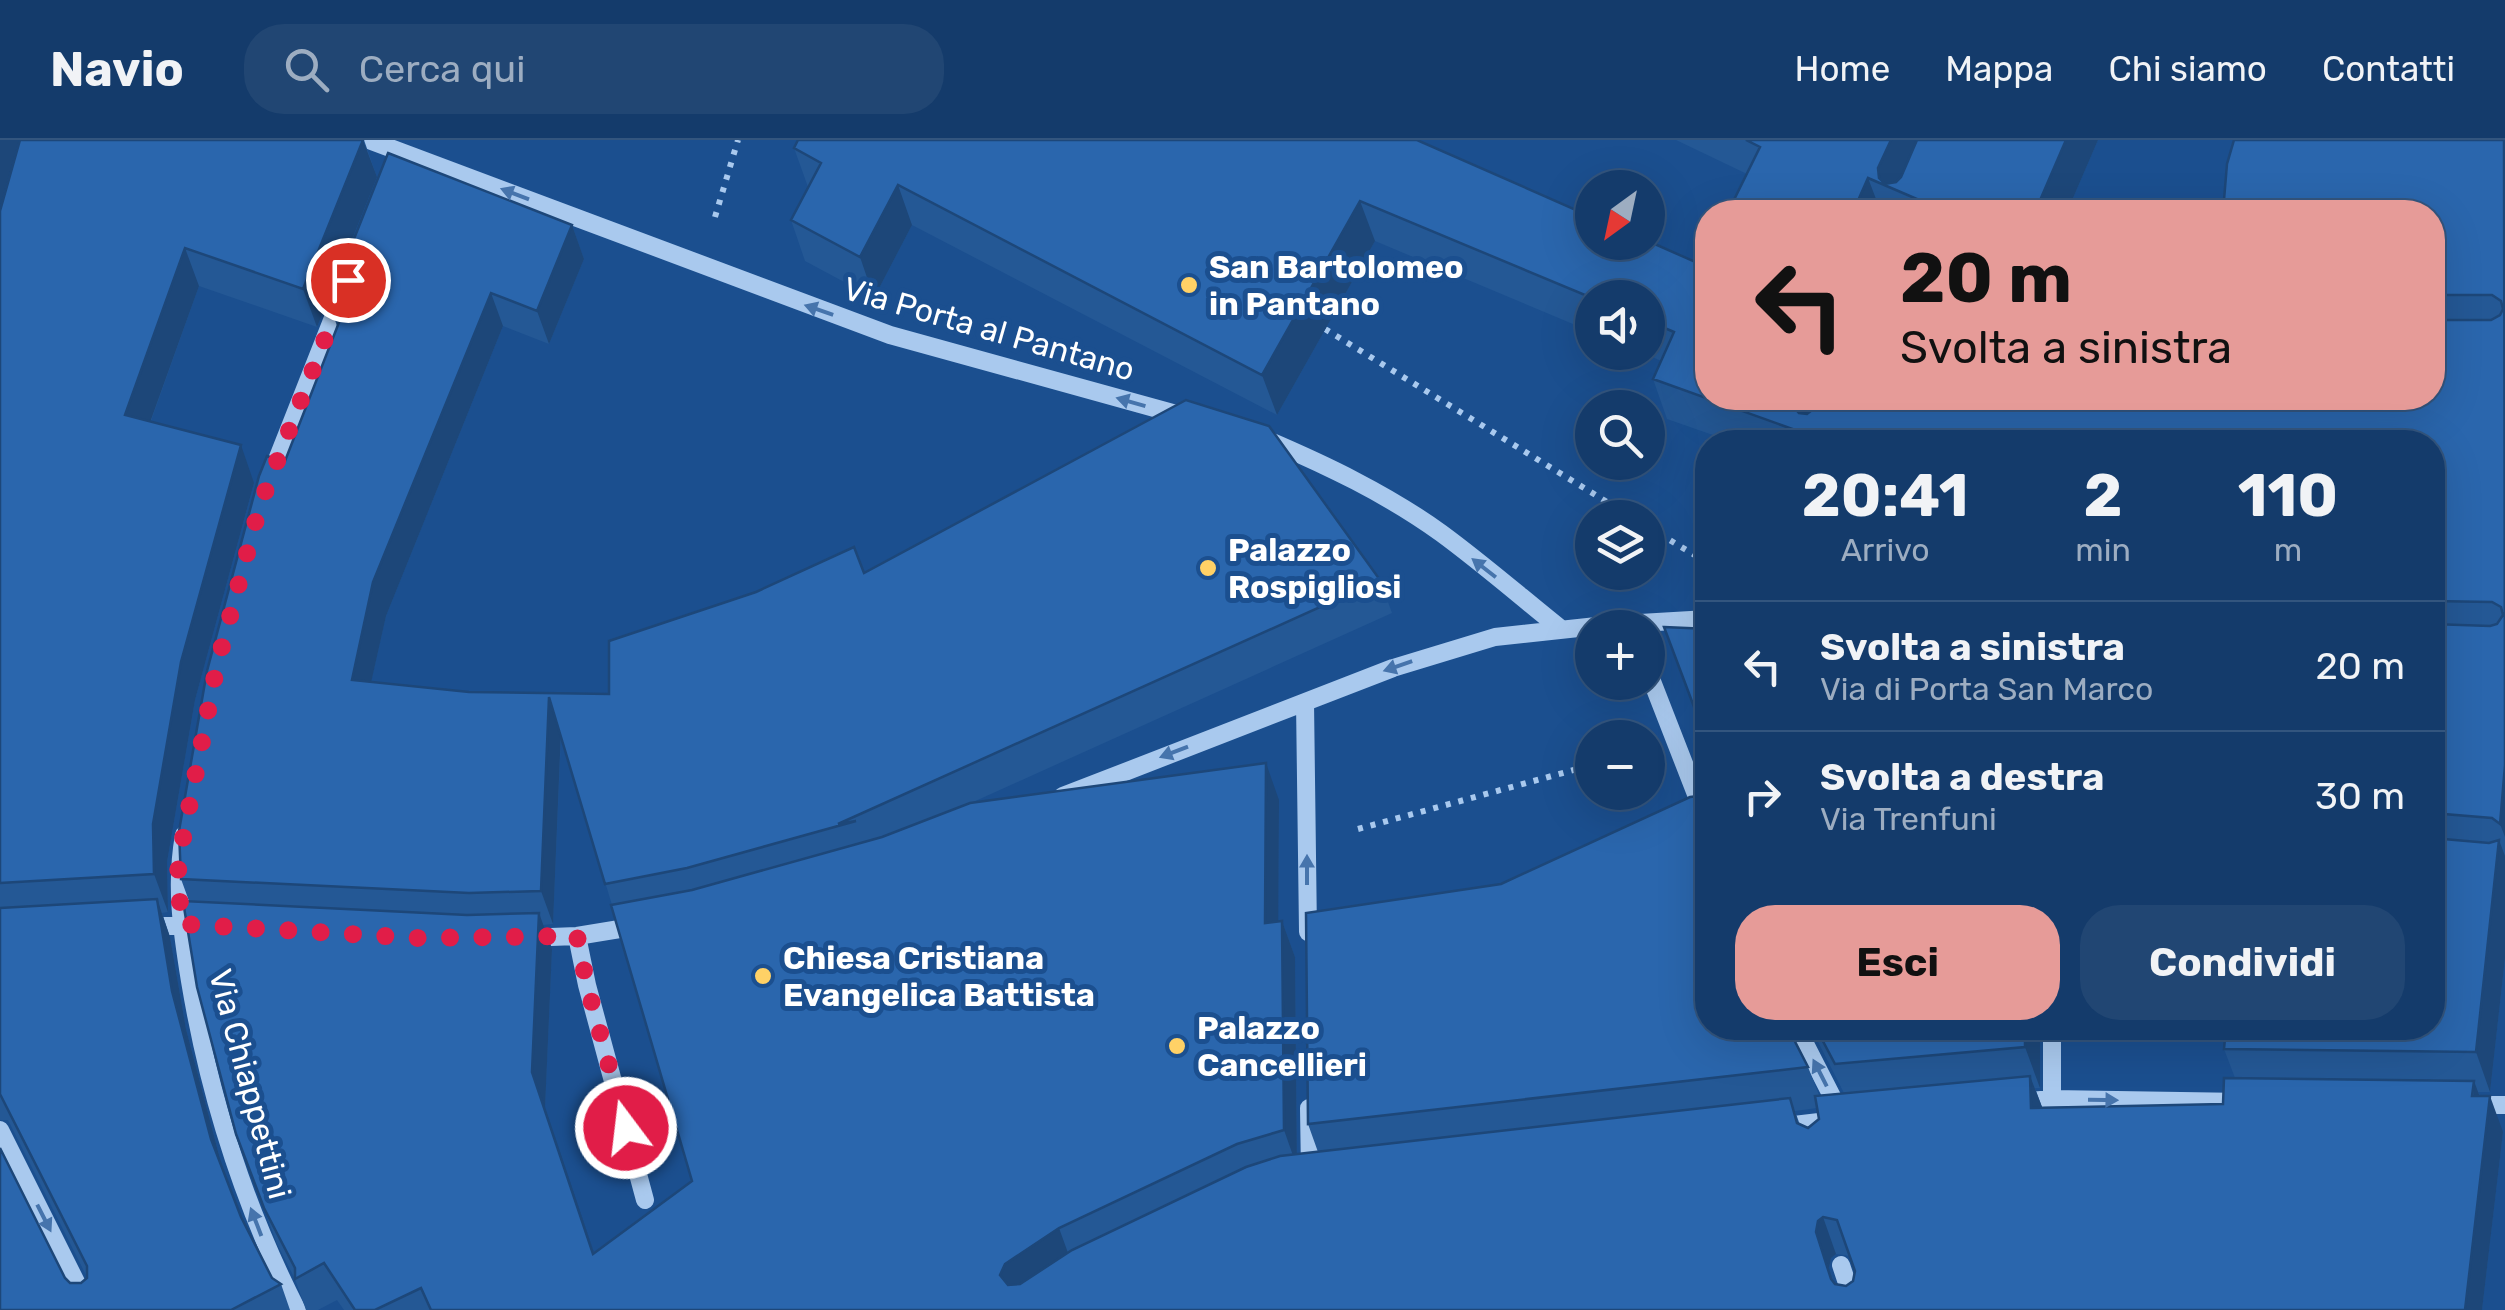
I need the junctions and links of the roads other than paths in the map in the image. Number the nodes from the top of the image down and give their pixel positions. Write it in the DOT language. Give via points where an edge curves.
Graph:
graph roads {
  1 [pos="369,140"];
  2 [pos="349,276"];
  3 [pos="1207,423"];
  4 [pos="1244,433"];
  5 [pos="260,505"];
  6 [pos="1695,620"];
  7 [pos="1665,622"];
  8 [pos="1575,627"];
  9 [pos="1561,628"];
  10 [pos="1659,700"];
  11 [pos="1305,702"];
  12 [pos="1695,792"];
  13 [pos="1045,802"];
  14 [pos="188,810"];
  15 [pos="181,924"];
  16 [pos="653,924"];
  17 [pos="220,926"];
  18 [pos="126,927"];
  19 [pos="577,936"];
  20 [pos="500,938"];
  21 [pos="1308,950"];
  22 [pos="1804,1040"];
  23 [pos="2052,1040"];
  24 [pos="1309,1083"];
  25 [pos="2052,1099"];
  26 [pos="2269,1102"];
  27 [pos="1996,1104"];
  28 [pos="2446,1104"];
  29 [pos="2505,1105"];
  30 [pos="1756,1129"];
  31 [pos="0,1130"];
  32 [pos="1330,1176"];
  33 [pos="1310,1178"];
  34 [pos="1290,1180"];
  35 [pos="645,1200"];
  36 [pos="1841,1264"];
  37 [pos="90,1310"];
  38 [pos="297,1310"];
  39 [pos="1856,1310"];
  3 -- 1 [label="street, Via Porta al Pantano, one-way" via="890,335 397,160"];
  2 -- 5 [label="street"];
  9 -- 4 [label="street, one-way" via="1438,532 1373,491"];
  6 -- 7 [label="street"];
  8 -- 9 [label="street"];
  9 -- 11 [label="street, one-way" via="1440,652"];
  10 -- 12 [label="street"];
  11 -- 13 [label="street, one-way"];
  21 -- 11 [label="street, one-way"];
  14 -- 15 [label="street, Via Chiappettini" via="178,864"];
  15 -- 17 [label="street"];
  15 -- 18 [label="street"];
  38 -- 15 [label="street, Via Chiappettini, one-way" via="237,1174 198,1026"];
  16 -- 19 [label="street"];
  19 -- 20 [label="street"];
  19 -- 35 [label="street"];
  30 -- 22 [label="street, one-way" via="1816,1130 1850,1118"];
  23 -- 25 [label="street"];
  24 -- 33 [label="street"];
  25 -- 26 [label="street, one-way"];
  25 -- 27 [label="street"];
  28 -- 29 [label="street"];
  31 -- 37 [label="street, one-way"];
  32 -- 33 [label="street"];
  33 -- 34 [label="street"];
  36 -- 39 [label="street"];
}
